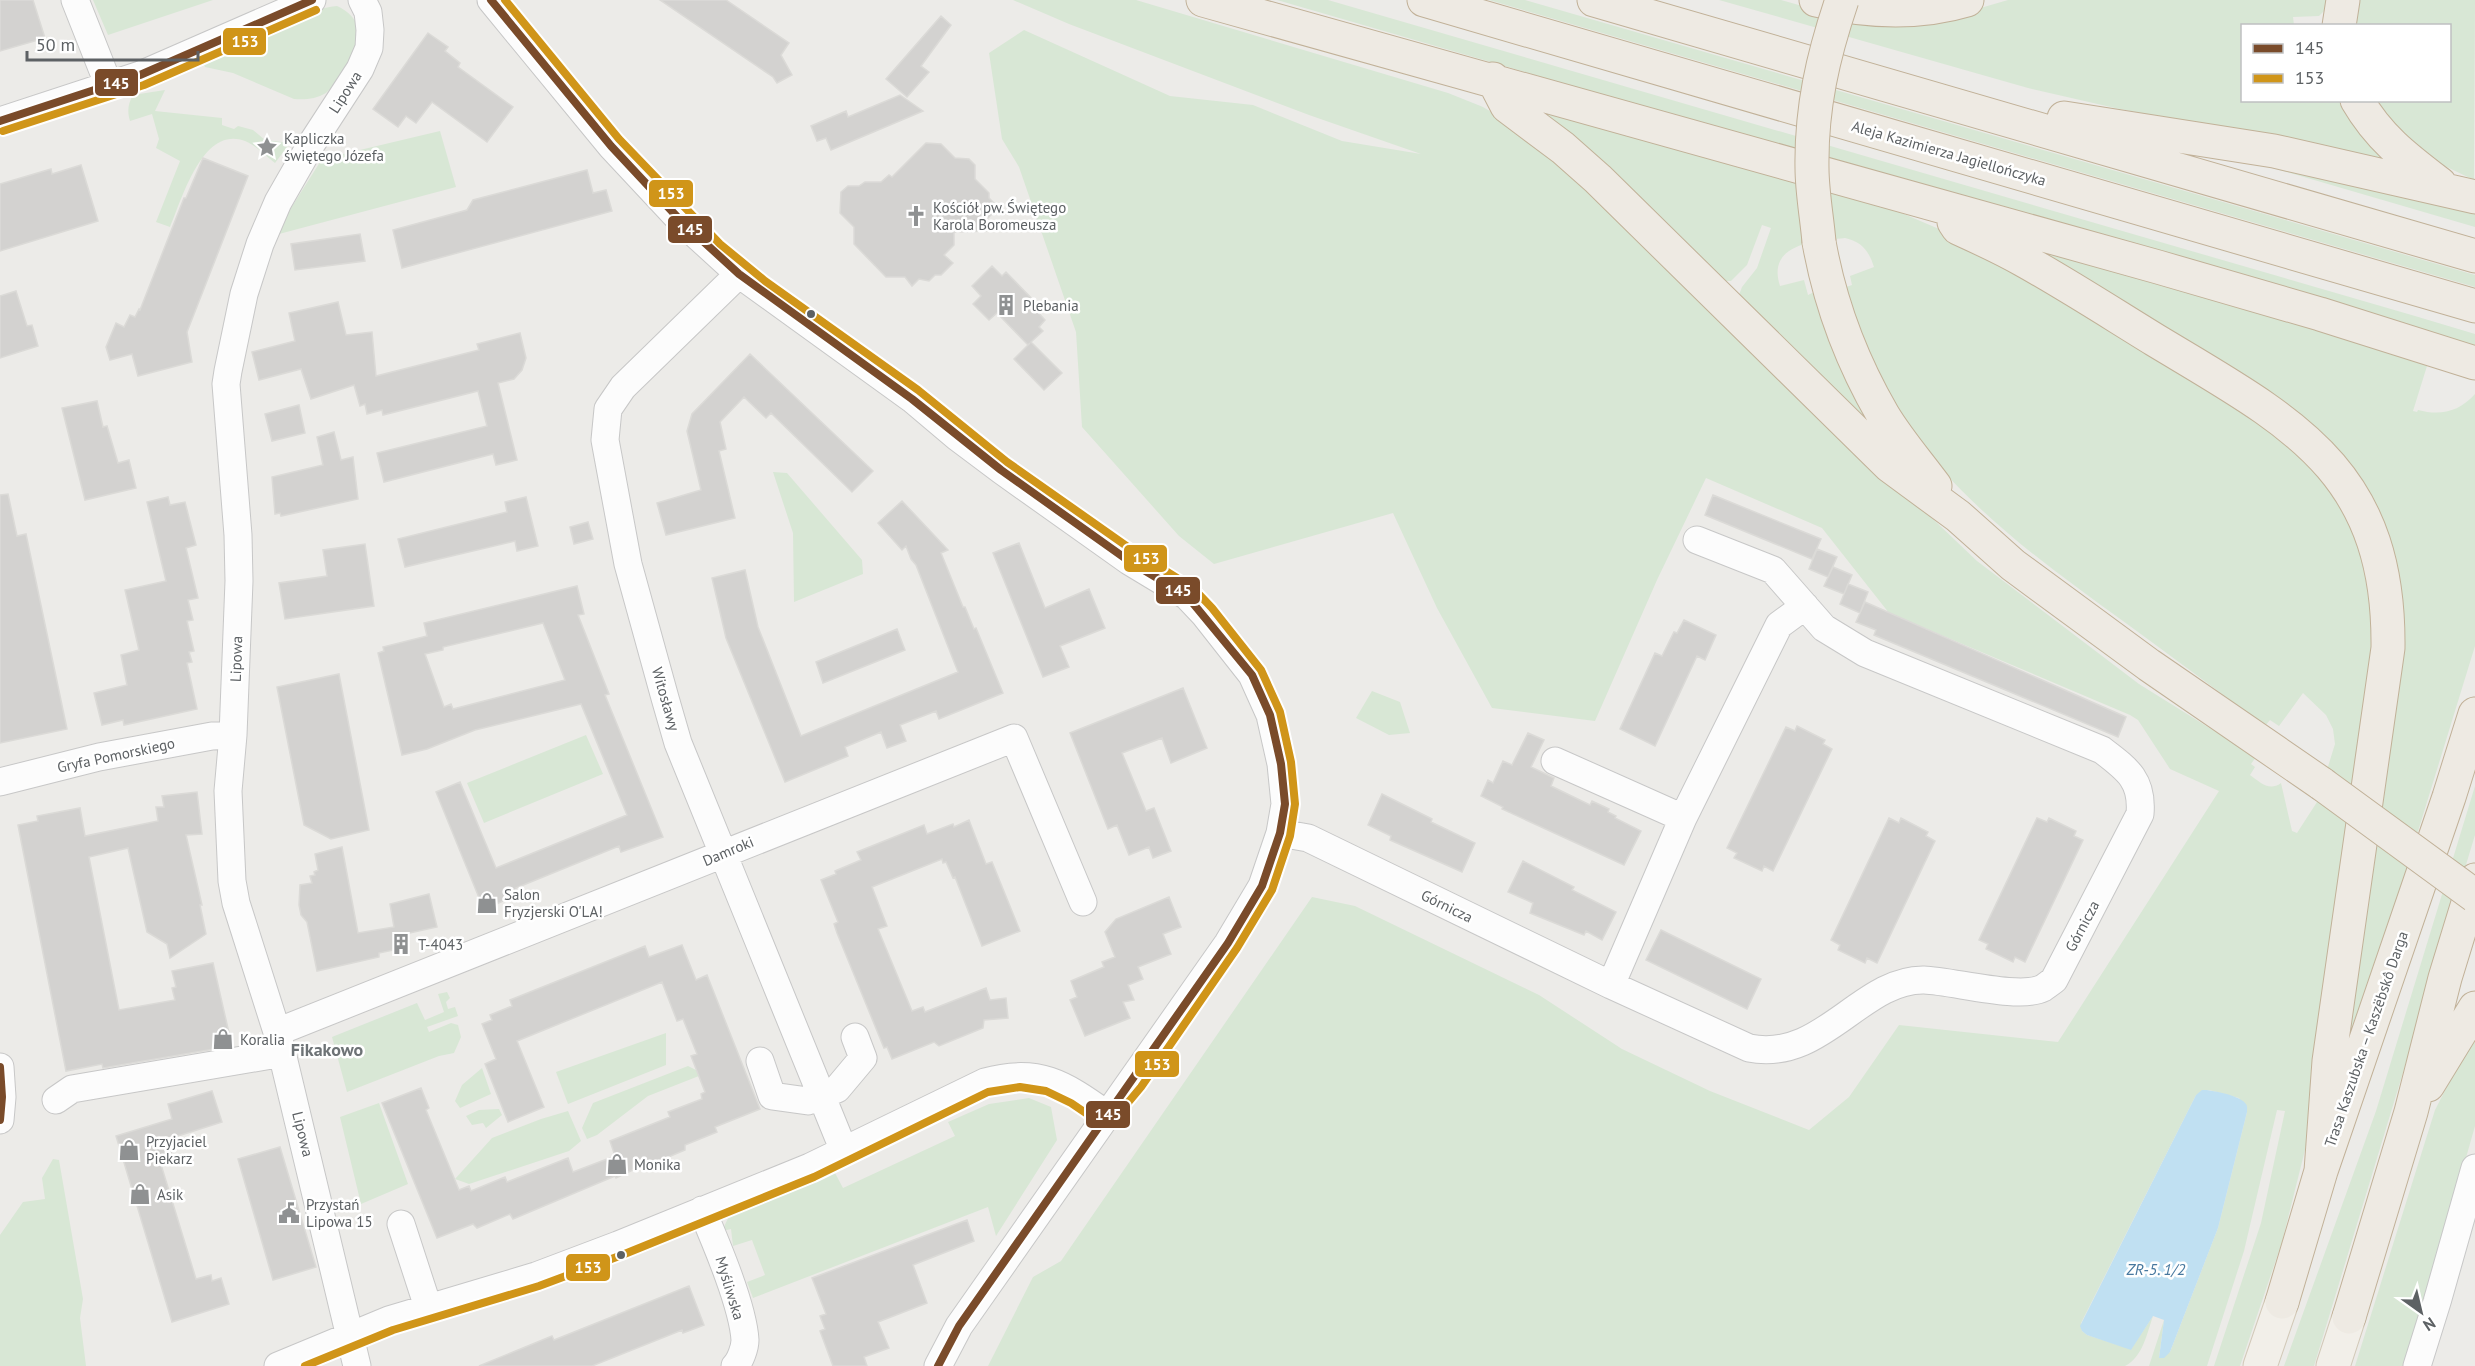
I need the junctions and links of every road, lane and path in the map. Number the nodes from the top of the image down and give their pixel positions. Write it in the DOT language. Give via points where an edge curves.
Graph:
graph roads {
  1 [pos="75,0"];
  2 [pos="312,0"];
  3 [pos="362,0"];
  4 [pos="491,0"];
  5 [pos="1203,0"];
  6 [pos="1424,0"];
  7 [pos="1594,0"];
  8 [pos="1816,0"];
  9 [pos="1842,0"];
  10 [pos="1967,0"];
  11 [pos="2343,0"];
  12 [pos="2339,24"];
  13 [pos="1493,79"];
  14 [pos="109,86"];
  15 [pos="1932,98"];
  16 [pos="2358,102"];
  17 [pos="0,121"];
  18 [pos="2461,193"];
  19 [pos="1941,206"];
  20 [pos="2475,256"];
  21 [pos="739,274"];
  22 [pos="2475,306"];
  23 [pos="2475,363"];
  24 [pos="1958,516"];
  25 [pos="1697,540"];
  26 [pos="1805,606"];
  27 [pos="2475,714"];
  28 [pos="233,735"];
  29 [pos="1555,761"];
  30 [pos="0,782"];
  31 [pos="1683,818"];
  32 [pos="1280,833"];
  33 [pos="724,852"];
  34 [pos="2475,880"];
  35 [pos="2475,896"];
  36 [pos="1083,902"];
  37 [pos="1611,985"];
  38 [pos="2475,1008"];
  39 [pos="855,1037"];
  40 [pos="280,1042"];
  41 [pos="760,1061"];
  42 [pos="0,1067"];
  43 [pos="821,1096"];
  44 [pos="56,1100"];
  45 [pos="2411,1112"];
  46 [pos="1106,1114"];
  47 [pos="0,1120"];
  48 [pos="844,1150"];
  49 [pos="2475,1168"];
  50 [pos="2321,1171"];
  51 [pos="702,1210"];
  52 [pos="401,1224"];
  53 [pos="2282,1302"];
  54 [pos="428,1307"];
  55 [pos="2349,1317"];
  56 [pos="350,1337"];
  57 [pos="278,1366"];
  58 [pos="357,1366"];
  59 [pos="735,1366"];
  60 [pos="938,1366"];
  61 [pos="2260,1366"];
  62 [pos="2333,1366"];
  63 [pos="2416,1366"];
  1 -- 14 [label="street"];
  2 -- 14 [label="street"];
  3 -- 28 [label="street, Lipowa" via="368,12 369,48 278,202 260,244 233,343 226,384 239,582"];
  4 -- 21 [label="street" via="611,146 682,222"];
  5 -- 13 [label="highway"];
  6 -- 22 [label="highway, Aleja Kazimierza Jagiellończyka"];
  7 -- 15 [label="highway"];
  8 -- 10 [label="highway" via="1891,11"];
  9 -- 24 [label="highway, bridge" via="1825,52 1817,95 1812,168 1825,275 1842,333 1884,417"];
  11 -- 12 [label="highway"];
  13 -- 19 [label="highway"];
  13 -- 24 [label="highway" via="1507,106 1598,180 1890,466"];
  14 -- 17 [label="street"];
  15 -- 18 [label="highway" via="2274,151"];
  15 -- 20 [label="highway"];
  16 -- 18 [label="highway" via="2398,153"];
  19 -- 23 [label="highway" via="2320,314"];
  19 -- 50 [label="highway" via="1958,228 2023,260 2280,418 2324,458 2347,487 2373,539 2386,591 2388,648 2329,1061"];
  21 -- 32 [label="street" via="912,399 1000,470 1129,561 1187,596 1252,675 1270,715 1285,804"];
  21 -- 33 [label="street, Witosławy" via="623,387 608,409 605,440 628,564 660,681 678,743"];
  24 -- 35 [label="highway, bridge" via="2013,565 2149,665"];
  25 -- 26 [label="street, Górnicza" via="1773,570"];
  26 -- 31 [label="street" via="1779,625"];
  26 -- 37 [label="street, Górnicza" via="1824,628 1865,653 2102,750 2132,775 2142,796 2140,814 2128,838 2054,980 2041,989 2022,992 1924,980 1905,982 1804,1042 1765,1051"];
  27 -- 50 [label="highway, Trasa Kaszubska – Kaszëbskô Darga"];
  28 -- 30 [label="street, Gryfa Pomorskiego" via="99,757"];
  28 -- 40 [label="street, Lipowa" via="228,790 232,881"];
  29 -- 31 [label="street"];
  31 -- 37 [label="street"];
  32 -- 37 [label="street, Górnicza" via="1308,838"];
  32 -- 46 [label="street" via="1262,886 1228,943"];
  33 -- 36 [label="street, Damroki" via="1014,738"];
  33 -- 40 [label="street, Damroki"];
  33 -- 43 [label="street, Witosławy"];
  34 -- 45 [label="highway"];
  38 -- 45 [label="highway"];
  39 -- 43 [label="street" via="863,1058 837,1089"];
  40 -- 44 [label="street" via="72,1089"];
  40 -- 56 [label="street, Lipowa"];
  41 -- 43 [label="street" via="772,1096 808,1101"];
  42 -- 47 [label="street"];
  43 -- 48 [label="street, Witosławy"];
  45 -- 55 [label="highway"];
  46 -- 48 [label="street" via="1057,1082 1030,1076 1004,1077 969,1089"];
  46 -- 60 [label="street" via="959,1326"];
  48 -- 51 [label="street"];
  49 -- 63 [label="street"];
  50 -- 53 [label="highway, Trasa Kaszubska – Kaszëbskô Darga"];
  51 -- 54 [label="street" via="536,1276"];
  51 -- 59 [label="street, Myśliwska" via="737,1305 745,1342"];
  52 -- 54 [label="street"];
  53 -- 61 [label="main road, Trasa Kaszubska – Kaszëbskô Darga"];
  54 -- 56 [label="street"];
  55 -- 62 [label="main road"];
  56 -- 57 [label="street"];
  56 -- 58 [label="street"];
}
